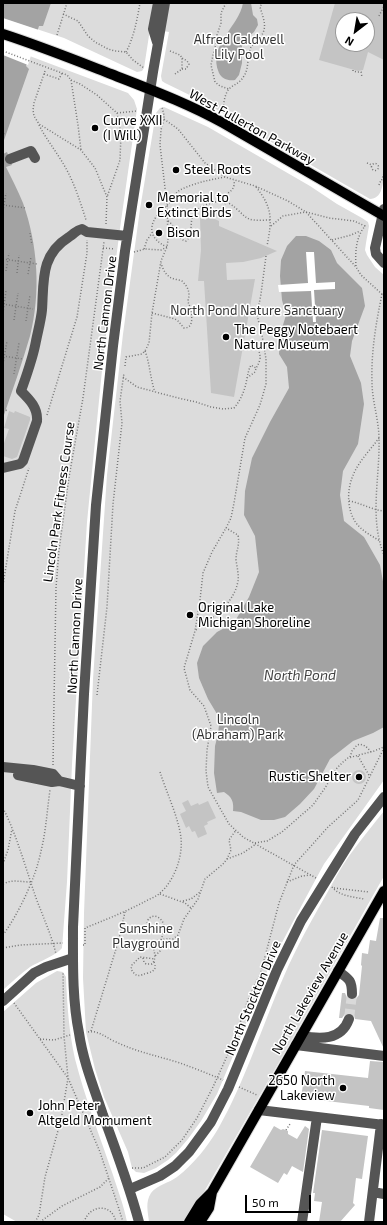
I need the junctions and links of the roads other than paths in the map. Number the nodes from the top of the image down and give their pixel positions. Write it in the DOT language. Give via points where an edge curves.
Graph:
graph roads {
  1 [pos="158,3"];
  2 [pos="165,3"];
  3 [pos="172,3"];
  4 [pos="3,34"];
  5 [pos="158,46"];
  6 [pos="150,89"];
  7 [pos="10,158"];
  8 [pos="35,158"];
  9 [pos="383,213"];
  10 [pos="127,236"];
  11 [pos="384,263"];
  12 [pos="3,468"];
  13 [pos="3,767"];
  14 [pos="3,773"];
  15 [pos="55,784"];
  16 [pos="80,786"];
  17 [pos="384,797"];
  18 [pos="383,895"];
  19 [pos="73,958"];
  20 [pos="338,971"];
  21 [pos="352,994"];
  22 [pos="3,1001"];
  23 [pos="349,1019"];
  24 [pos="298,1040"];
  25 [pos="384,1056"];
  26 [pos="259,1110"];
  27 [pos="317,1116"];
  28 [pos="383,1125"];
  29 [pos="130,1189"];
  30 [pos="212,1192"];
  31 [pos="373,1192"];
  32 [pos="384,1194"];
  33 [pos="139,1222"];
  34 [pos="189,1222"];
  35 [pos="200,1222"];
  36 [pos="302,1222"];
  37 [pos="369,1222"];
  1 -- 5 [label="street, North Cannon Drive" via="153,29"];
  2 -- 5 [label="street, North Cannon Drive"];
  3 -- 5 [label="street, North Cannon Drive" via="167,31"];
  4 -- 6 [label="main road, West Fullerton Parkway"];
  5 -- 6 [label="street, North Cannon Drive"];
  6 -- 9 [label="main road, West Fullerton Parkway" via="196,108"];
  6 -- 10 [label="street, North Cannon Drive"];
  7 -- 8 [label="street" via="32,151"];
  9 -- 11 [label="street" via="375,248 376,254"];
  10 -- 12 [label="street" via="87,231 77,237 72,235 59,244 46,264 42,311 21,391 35,408 37,421 23,462"];
  10 -- 16 [label="street, North Cannon Drive" via="96,505"];
  13 -- 15 [label="street" via="53,774"];
  14 -- 15 [label="street"];
  15 -- 16 [label="street"];
  16 -- 19 [label="street, North Cannon Drive"];
  17 -- 29 [label="street, North Stockton Drive" via="355,834 301,921 277,970 228,1089 211,1122 175,1166 160,1176"];
  18 -- 20 [label="main road, North Lakeview Avenue"];
  19 -- 22 [label="street" via="34,973"];
  19 -- 29 [label="street, North Cannon Drive" via="78,1034 94,1090"];
  20 -- 21 [label="street" via="350,980"];
  20 -- 24 [label="main road, North Lakeview Avenue"];
  23 -- 24 [label="street" via="338,1034"];
  24 -- 25 [label="street"];
  24 -- 26 [label="main road, North Lakeview Avenue"];
  26 -- 27 [label="street"];
  26 -- 30 [label="main road, North Lakeview Avenue"];
  27 -- 28 [label="street"];
  27 -- 36 [label="street"];
  28 -- 31 [label="street"];
  29 -- 33 [label="street, North Cannon Drive"];
  30 -- 34 [label="main road, North Lakeview Avenue" via="200,1204"];
  30 -- 35 [label="main road, North Lakeview Avenue" via="209,1208"];
  31 -- 32 [label="street"];
  31 -- 37 [label="street"];
}
